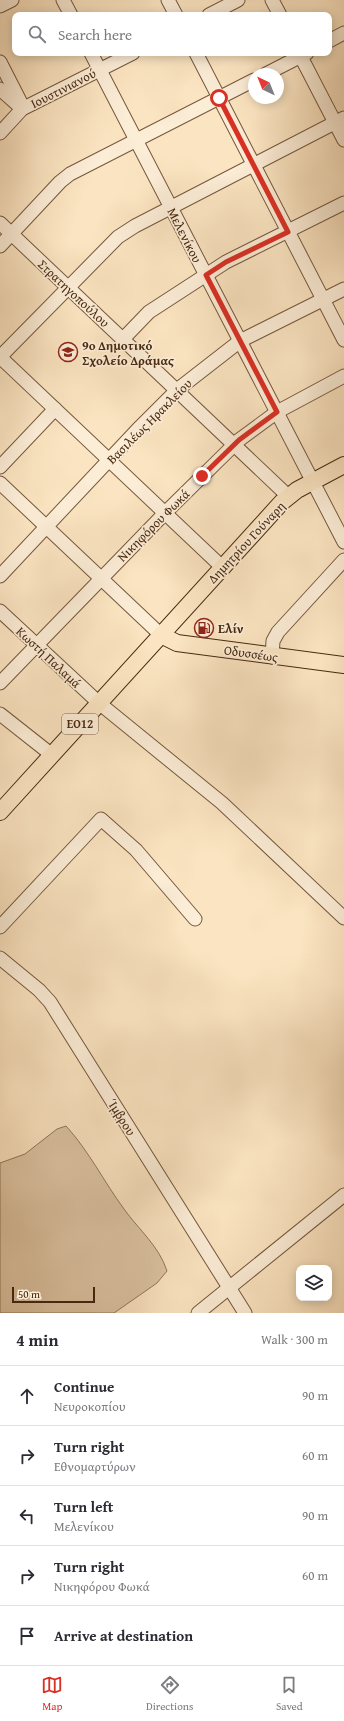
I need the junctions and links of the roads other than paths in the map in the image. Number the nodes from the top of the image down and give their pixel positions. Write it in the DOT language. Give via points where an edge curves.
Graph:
graph roads {
  1 [pos="12,0"];
  2 [pos="63,0"];
  3 [pos="168,0"];
  4 [pos="238,0"];
  5 [pos="272,0"];
  6 [pos="0,6"];
  7 [pos="69,12"];
  8 [pos="174,12"];
  9 [pos="215,12"];
  10 [pos="278,12"];
  11 [pos="344,33"];
  12 [pos="332,39"];
  13 [pos="93,56"];
  14 [pos="127,56"];
  15 [pos="198,56"];
  16 [pos="299,56"];
  17 [pos="304,56"];
  18 [pos="0,62"];
  19 [pos="277,68"];
  20 [pos="100,70"];
  21 [pos="248,83"];
  22 [pos="0,89"];
  23 [pos="219,98"];
  24 [pos="22,109"];
  25 [pos="340,120"];
  26 [pos="0,133"];
  27 [pos="344,140"];
  28 [pos="136,141"];
  29 [pos="253,165"];
  30 [pos="344,203"];
  31 [pos="171,207"];
  32 [pos="0,223"];
  33 [pos="288,232"];
  34 [pos="11,234"];
  35 [pos="0,246"];
  36 [pos="206,275"];
  37 [pos="67,287"];
  38 [pos="344,289"];
  39 [pos="323,299"];
  40 [pos="122,339"];
  41 [pos="344,340"];
  42 [pos="240,341"];
  43 [pos="0,357"];
  44 [pos="344,376"];
  45 [pos="177,390"];
  46 [pos="55,409"];
  47 [pos="277,412"];
  48 [pos="234,445"];
  49 [pos="109,460"];
  50 [pos="344,465"];
  51 [pos="0,467"];
  52 [pos="313,482"];
  53 [pos="0,483"];
  54 [pos="288,496"];
  55 [pos="165,513"];
  56 [pos="46,527"];
  57 [pos="344,542"];
  58 [pos="344,560"];
  59 [pos="222,567"];
  60 [pos="0,576"];
  61 [pos="101,579"];
  62 [pos="0,612"];
  63 [pos="161,635"];
  64 [pos="37,646"];
  65 [pos="272,657"];
  66 [pos="344,665"];
  67 [pos="0,683"];
  68 [pos="99,704"];
  69 [pos="0,714"];
  70 [pos="52,755"];
  71 [pos="0,812"];
  72 [pos="344,918"];
  73 [pos="195,919"];
  74 [pos="0,927"];
  75 [pos="0,958"];
  76 [pos="344,1195"];
  77 [pos="230,1288"];
  78 [pos="198,1313"];
  79 [pos="245,1313"];
  1 -- 6 [label="street"];
  2 -- 7 [label="street"];
  3 -- 8 [label="street"];
  4 -- 9 [label="street"];
  5 -- 10 [label="street"];
  11 -- 12 [label="street"];
  13 -- 20 [label="street, Μελενίκου"];
  14 -- 20 [label="street, Ιουστινιανού"];
  15 -- 23 [label="street"];
  16 -- 19 [label="street"];
  17 -- 25 [label="street"];
  18 -- 24 [label="street"];
  20 -- 24 [label="street, Ιουστινιανού"];
  20 -- 28 [label="street, Μελενίκου"];
  21 -- 23 [label="street"];
  22 -- 24 [label="street"];
  23 -- 28 [label="street"];
  23 -- 29 [label="street"];
  24 -- 26 [label="street, Ιουστινιανού"];
  25 -- 27 [label="street"];
  25 -- 29 [label="street"];
  28 -- 31 [label="street, Μελενίκου"];
  28 -- 34 [label="street" via="67,176"];
  29 -- 31 [label="street"];
  29 -- 33 [label="street"];
  30 -- 33 [label="street"];
  31 -- 36 [label="street, Μελενίκου"];
  31 -- 37 [label="street" via="118,237"];
  32 -- 34 [label="street, Στρατηγοπούλου"];
  33 -- 36 [label="street" via="226,262"];
  33 -- 39 [label="street"];
  34 -- 35 [label="street"];
  34 -- 37 [label="street, Στρατηγοπούλου"];
  36 -- 40 [label="street" via="148,312"];
  36 -- 42 [label="street, Μελενίκου"];
  37 -- 40 [label="street, Στρατηγοπούλου"];
  37 -- 43 [label="street"];
  38 -- 39 [label="street, Βασιλέως Ηρακλείου"];
  39 -- 41 [label="street"];
  39 -- 42 [label="street, Βασιλέως Ηρακλείου"];
  40 -- 45 [label="street, Στρατηγοπούλου"];
  42 -- 45 [label="street, Βασιλέως Ηρακλείου"];
  42 -- 47 [label="street, Μελενίκου"];
  43 -- 46 [label="street"];
  44 -- 47 [label="street, Νικηφόρου Φωκά"];
  45 -- 48 [label="street, Στρατηγοπούλου"];
  45 -- 49 [label="street, Βασιλέως Ηρακλείου"];
  46 -- 49 [label="street"];
  46 -- 51 [label="street"];
  47 -- 48 [label="street, Νικηφόρου Φωκά"];
  47 -- 52 [label="street, Μελενίκου"];
  48 -- 54 [label="street, Στρατηγοπούλου"];
  48 -- 55 [label="street, Νικηφόρου Φωκά"];
  49 -- 55 [label="street"];
  49 -- 56 [label="street, Βασιλέως Ηρακλείου"];
  50 -- 52 [label="main road, Δημητρίου Γούναρη"];
  52 -- 54 [label="main road, Δημητρίου Γούναρη"];
  52 -- 57 [label="street, Μελενίκου"];
  53 -- 56 [label="street"];
  54 -- 59 [label="main road, Δημητρίου Γούναρη"];
  55 -- 59 [label="street"];
  55 -- 61 [label="street, Νικηφόρου Φωκά"];
  56 -- 60 [label="street, Βασιλέως Ηρακλείου"];
  56 -- 61 [label="street"];
  58 -- 65 [label="street" via="278,632"];
  59 -- 63 [label="main road, Δημητρίου Γούναρη"];
  61 -- 63 [label="street"];
  61 -- 64 [label="street, Νικηφόρου Φωκά"];
  62 -- 64 [label="street, Κωστή Παλαμά"];
  63 -- 65 [label="main road, Οδυσσέως" via="178,643"];
  63 -- 68 [label="main road, ΕΟ12"];
  64 -- 67 [label="street, Νικηφόρου Φωκά"];
  64 -- 68 [label="street, Κωστή Παλαμά"];
  65 -- 66 [label="main road, Οδυσσέως"];
  68 -- 70 [label="main road, ΕΟ12"];
  68 -- 72 [label="street, Κωστή Παλαμά" via="222,803"];
  69 -- 70 [label="street"];
  70 -- 71 [label="main road, ΕΟ12"];
  73 -- 74 [label="street" via="136,850 101,820"];
  75 -- 77 [label="street, Ίμβρου" via="50,1002"];
  76 -- 77 [label="street"];
  77 -- 78 [label="street"];
  77 -- 79 [label="street, Ίμβρου"];
}
